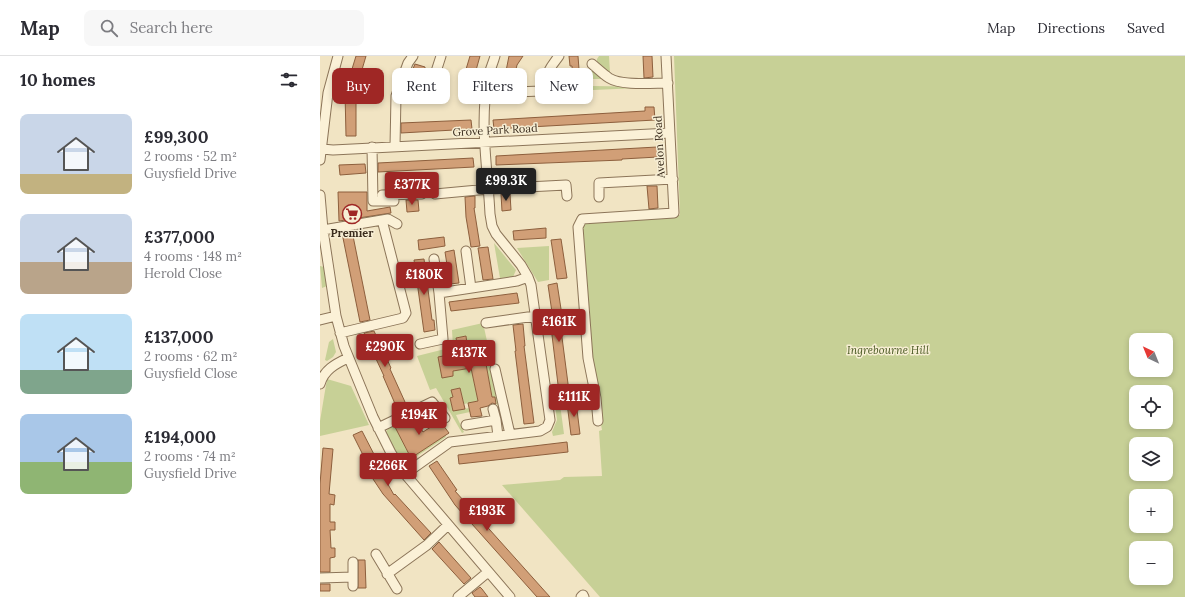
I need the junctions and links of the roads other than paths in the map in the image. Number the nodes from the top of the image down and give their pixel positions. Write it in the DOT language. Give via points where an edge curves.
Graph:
graph roads {
  1 [pos="338,56"];
  2 [pos="413,56"];
  3 [pos="441,56"];
  4 [pos="495,56"];
  5 [pos="559,56"];
  6 [pos="666,56"];
  7 [pos="592,64"];
  8 [pos="406,68"];
  9 [pos="437,68"];
  10 [pos="491,68"];
  11 [pos="550,68"];
  12 [pos="668,83"];
  13 [pos="396,104"];
  14 [pos="484,104"];
  15 [pos="322,120"];
  16 [pos="670,134"];
  17 [pos="485,142"];
  18 [pos="395,146"];
  19 [pos="372,147"];
  20 [pos="322,149"];
  21 [pos="320,160"];
  22 [pos="673,179"];
  23 [pos="489,189"];
  24 [pos="422,194"];
  25 [pos="435,194"];
  26 [pos="320,195"];
  27 [pos="373,195"];
  28 [pos="567,196"];
  29 [pos="599,197"];
  30 [pos="394,201"];
  31 [pos="382,220"];
  32 [pos="397,224"];
  33 [pos="323,230"];
  34 [pos="466,251"];
  35 [pos="434,259"];
  36 [pos="528,277"];
  37 [pos="471,288"];
  38 [pos="439,293"];
  39 [pos="336,316"];
  40 [pos="535,316"];
  41 [pos="320,320"];
  42 [pos="486,323"];
  43 [pos="340,333"];
  44 [pos="420,344"];
  45 [pos="348,358"];
  46 [pos="495,369"];
  47 [pos="320,384"];
  48 [pos="493,409"];
  49 [pos="445,418"];
  50 [pos="496,420"];
  51 [pos="598,422"];
  52 [pos="466,425"];
  53 [pos="378,428"];
  54 [pos="510,434"];
  55 [pos="498,436"];
  56 [pos="405,474"];
  57 [pos="448,525"];
  58 [pos="376,554"];
  59 [pos="353,562"];
  60 [pos="488,572"];
  61 [pos="387,574"];
  62 [pos="320,578"];
  63 [pos="397,589"];
  64 [pos="458,597"];
  65 [pos="510,597"];
  1 -- 15 [label="street"];
  2 -- 8 [label="street"];
  3 -- 9 [label="street"];
  4 -- 10 [label="street"];
  5 -- 11 [label="street"];
  6 -- 12 [label="street, Avelon Road"];
  7 -- 12 [label="street" via="610,79 640,84"];
  12 -- 16 [label="street, Avelon Road"];
  13 -- 18 [label="street"];
  14 -- 17 [label="street"];
  15 -- 20 [label="street"];
  16 -- 17 [label="street, Grove Park Road"];
  16 -- 22 [label="street, Avelon Road"];
  17 -- 18 [label="street, Grove Park Road"];
  17 -- 23 [label="street"];
  18 -- 19 [label="street, Grove Park Road"];
  19 -- 20 [label="street, Grove Park Road"];
  19 -- 27 [label="street"];
  20 -- 21 [label="street"];
  22 -- 29 [label="street" via="599,183"];
  22 -- 51 [label="street, Avelon Road" via="674,214 582,219 578,227 588,358"];
  23 -- 25 [label="street"];
  23 -- 28 [label="street" via="566,185"];
  23 -- 36 [label="street" via="492,226"];
  24 -- 27 [label="street"];
  26 -- 33 [label="street"];
  27 -- 30 [label="street" via="373,201"];
  31 -- 32 [label="street" via="388,219"];
  31 -- 33 [label="street"];
  31 -- 43 [label="street" via="406,313 404,318"];
  33 -- 39 [label="street"];
  34 -- 37 [label="street"];
  35 -- 38 [label="street"];
  36 -- 37 [label="street"];
  36 -- 40 [label="street"];
  37 -- 38 [label="street"];
  38 -- 44 [label="street" via="443,340"];
  39 -- 41 [label="street"];
  39 -- 43 [label="street"];
  40 -- 42 [label="street"];
  40 -- 54 [label="street" via="550,420 547,427 540,430"];
  43 -- 45 [label="street"];
  45 -- 47 [label="street" via="331,366"];
  45 -- 53 [label="street"];
  46 -- 54 [label="street"];
  48 -- 50 [label="street"];
  49 -- 53 [label="street" via="432,402"];
  50 -- 52 [label="street"];
  50 -- 55 [label="street"];
  53 -- 56 [label="street"];
  54 -- 55 [label="street"];
  55 -- 56 [label="street" via="450,442"];
  56 -- 57 [label="street"];
  57 -- 60 [label="street"];
  57 -- 61 [label="street" via="427,545"];
  58 -- 61 [label="street"];
  59 -- 62 [label="street" via="353,582"];
  60 -- 64 [label="street"];
  60 -- 65 [label="street"];
  61 -- 63 [label="street"];
}
